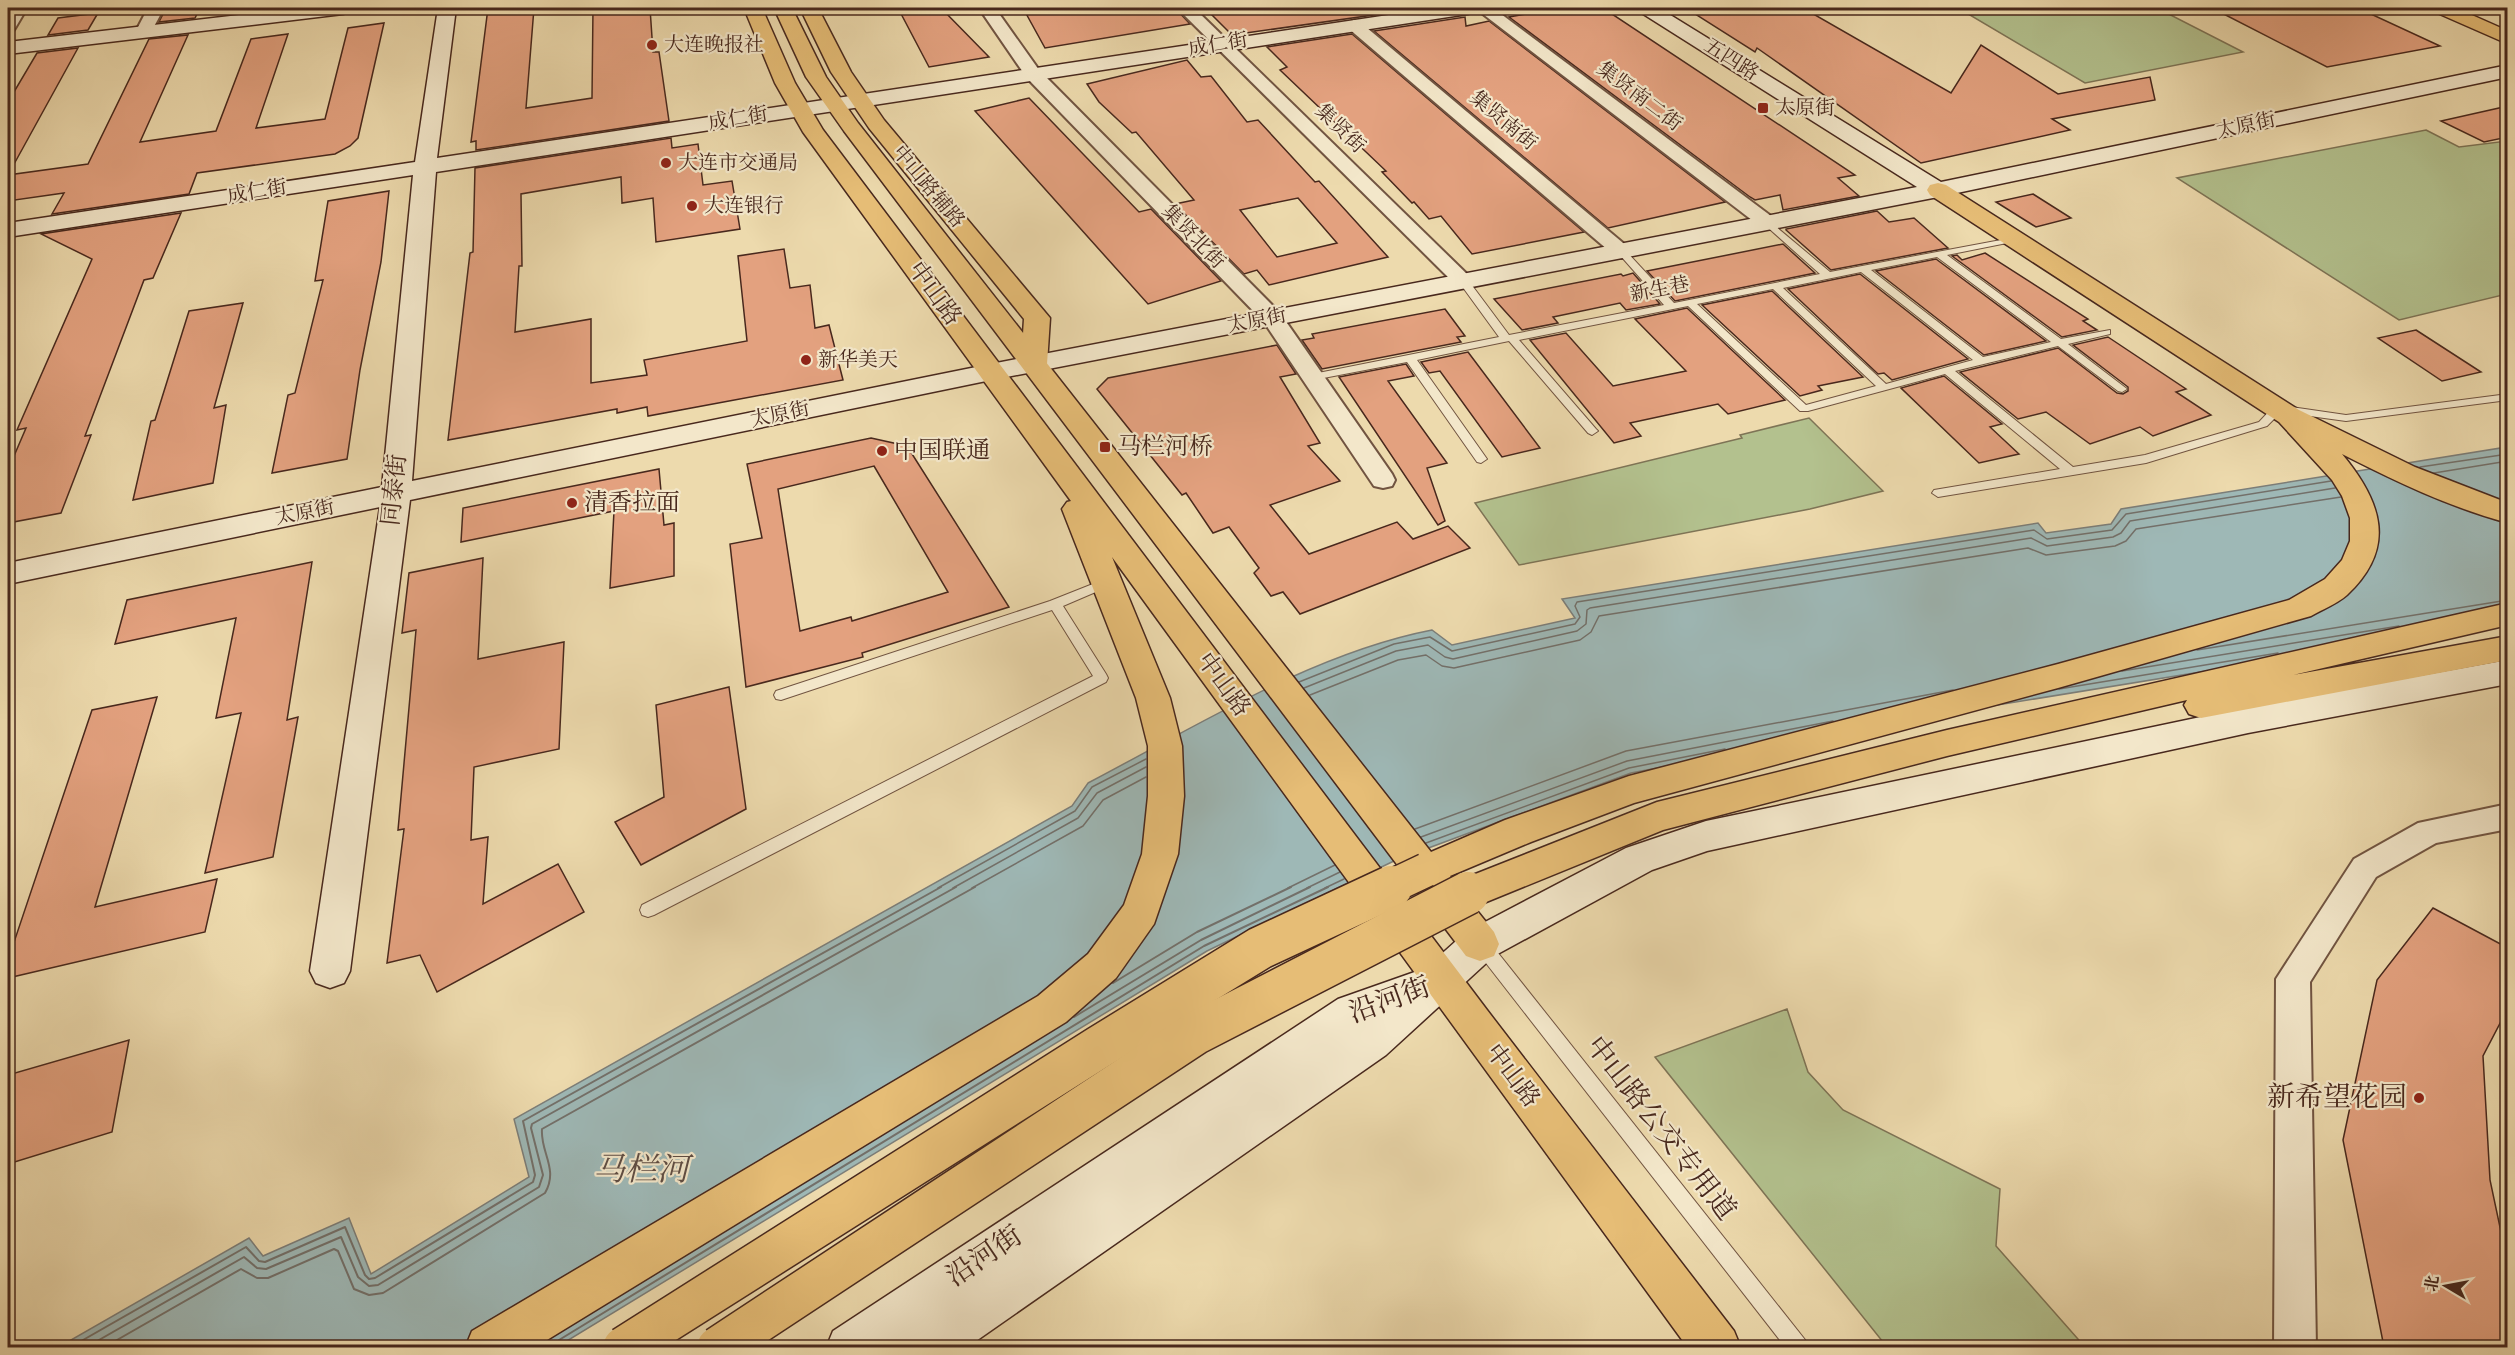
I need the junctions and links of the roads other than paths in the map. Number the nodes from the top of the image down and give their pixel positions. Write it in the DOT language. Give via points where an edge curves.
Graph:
graph roads {
  1 [pos="20,8"];
  2 [pos="156,8"];
  3 [pos="343,8"];
  4 [pos="447,8"];
  5 [pos="753,8"];
  6 [pos="783,8"];
  7 [pos="809,8"];
  8 [pos="987,8"];
  9 [pos="1185,8"];
  10 [pos="1468,8"];
  11 [pos="1483,8"];
  12 [pos="1647,8"];
  13 [pos="2442,8"];
  14 [pos="1354,25"];
  15 [pos="8,27"];
  16 [pos="144,31"];
  17 [pos="2508,38"];
  18 [pos="1222,45"];
  19 [pos="8,48"];
  20 [pos="2508,71"];
  21 [pos="1033,74"];
  22 [pos="860,100"];
  23 [pos="835,104"];
  24 [pos="801,109"];
  25 [pos="425,166"];
  26 [pos="1938,190"];
  27 [pos="1768,223"];
  28 [pos="8,230"];
  29 [pos="2014,239"];
  30 [pos="1622,252"];
  31 [pos="1939,254"];
  32 [pos="1863,268"];
  33 [pos="1828,276"];
  34 [pos="1464,282"];
  35 [pos="1775,286"];
  36 [pos="1690,303"];
  37 [pos="1672,307"];
  38 [pos="1272,318"];
  39 [pos="2106,332"];
  40 [pos="1509,339"];
  41 [pos="2061,344"];
  42 [pos="1410,358"];
  43 [pos="1981,361"];
  44 [pos="1034,364"];
  45 [pos="1948,371"];
  46 [pos="991,372"];
  47 [pos="1313,377"];
  48 [pos="1884,388"];
  49 [pos="2122,389"];
  50 [pos="2508,397"];
  51 [pos="2283,412"];
  52 [pos="1592,431"];
  53 [pos="1481,459"];
  54 [pos="1057,460"];
  55 [pos="2070,471"];
  56 [pos="1383,480"];
  57 [pos="1938,493"];
  58 [pos="396,495"];
  59 [pos="2508,513"];
  60 [pos="8,573"];
  61 [pos="1108,582"];
  62 [pos="1055,604"];
  63 [pos="2508,614"];
  64 [pos="2508,648"];
  65 [pos="2508,672"];
  66 [pos="781,695"];
  67 [pos="1947,743"];
  68 [pos="2508,816"];
  69 [pos="648,910"];
  70 [pos="1480,944"];
  71 [pos="330,971"];
  72 [pos="1441,979"];
  73 [pos="489,1347"];
  74 [pos="624,1347"];
  75 [pos="718,1347"];
  76 [pos="850,1347"];
  77 [pos="924,1347"];
  78 [pos="1718,1347"];
  79 [pos="1799,1347"];
  80 [pos="2295,1347"];
  1 -- 15 [label="street"];
  2 -- 16 [label="street"];
  3 -- 16 [label="street"];
  4 -- 25 [label="street, 同泰街"];
  5 -- 24 [label="main road, 中山路" via="785,83"];
  6 -- 23 [label="main road, 中山路" via="816,77"];
  7 -- 22 [label="main road, 中山路辅路" via="841,72"];
  8 -- 21 [label="street, 集贤北街"];
  9 -- 18 [label="street, 集贤街"];
  10 -- 14 [label="street, 成仁街"];
  11 -- 27 [label="street, 集贤南二街"];
  12 -- 26 [label="street, 五四路"];
  13 -- 17 [label="main road"];
  14 -- 18 [label="street, 成仁街"];
  14 -- 30 [label="street, 集贤南街"];
  16 -- 19 [label="street"];
  18 -- 21 [label="street, 成仁街"];
  18 -- 34 [label="street, 集贤街"];
  20 -- 26 [label="street, 太原街"];
  21 -- 22 [label="street, 成仁街"];
  21 -- 38 [label="street, 集贤北街"];
  22 -- 23 [label="street, 成仁街"];
  22 -- 44 [label="main road, 中山路辅路" via="1037,318"];
  23 -- 24 [label="street, 成仁街"];
  23 -- 44 [label="main road, 中山路"];
  24 -- 25 [label="street, 成仁街"];
  24 -- 46 [label="main road, 中山路"];
  25 -- 28 [label="street, 成仁街"];
  25 -- 58 [label="street, 同泰街"];
  26 -- 27 [label="street, 太原街"];
  26 -- 29 [label="main road"];
  27 -- 30 [label="street, 太原街"];
  27 -- 33 [label="lane"];
  29 -- 31 [label="lane, 新生巷"];
  29 -- 51 [label="main road"];
  30 -- 34 [label="street, 太原街"];
  30 -- 37 [label="lane"];
  31 -- 32 [label="lane, 新生巷"];
  31 -- 41 [label="lane"];
  32 -- 33 [label="lane, 新生巷"];
  32 -- 43 [label="lane"];
  33 -- 35 [label="lane, 新生巷"];
  34 -- 38 [label="street, 太原街"];
  34 -- 40 [label="lane"];
  35 -- 36 [label="lane, 新生巷"];
  35 -- 48 [label="lane"];
  36 -- 37 [label="lane, 新生巷"];
  36 -- 48 [label="lane" via="1804,409"];
  37 -- 40 [label="lane, 新生巷"];
  38 -- 44 [label="street, 太原街"];
  38 -- 47 [label="street, 集贤北街"];
  39 -- 41 [label="lane"];
  40 -- 42 [label="lane, 新生巷"];
  40 -- 52 [label="lane"];
  41 -- 43 [label="lane"];
  41 -- 49 [label="lane"];
  42 -- 47 [label="lane, 新生巷"];
  42 -- 53 [label="lane"];
  43 -- 45 [label="lane"];
  44 -- 46 [label="street, 太原街"];
  44 -- 70 [label="main road, 中山路"];
  45 -- 48 [label="lane"];
  45 -- 55 [label="lane"];
  46 -- 54 [label="main road, 中山路"];
  46 -- 58 [label="street, 太原街"];
  47 -- 56 [label="street, 集贤北街"];
  50 -- 51 [label="lane" via="2346,418"];
  51 -- 55 [label="lane" via="2263,424 2146,459"];
  51 -- 59 [label="main road" via="2405,474"];
  51 -- 74 [label="main road, bridge" via="2334,459 2359,497 2367,534 2359,561 2343,579 2300,608 1629,789 1426,870 1260,948"];
  54 -- 61 [label="main road"];
  54 -- 72 [label="main road, 中山路"];
  55 -- 57 [label="lane"];
  58 -- 60 [label="street, 太原街"];
  58 -- 71 [label="street, 同泰街"];
  61 -- 62 [label="lane"];
  61 -- 73 [label="main road" via="1153,698 1165,746 1166,796 1161,854 1141,912 1102,966 1052,1009"];
  62 -- 66 [label="lane"];
  62 -- 69 [label="lane" via="1101,678"];
  63 -- 67 [label="main road"];
  64 -- 67 [label="main road" via="2251,697"];
  65 -- 70 [label="street" via="2248,720 1706,836 1639,859"];
  67 -- 75 [label="main road, bridge" via="1657,817 1468,893 1196,1033"];
  68 -- 80 [label="street" via="2429,832 2365,868 2293,979"];
  70 -- 72 [label="street"];
  70 -- 79 [label="lane, 中山路公交专用道"];
  72 -- 76 [label="street, 沿河街" via="1352,1012"];
  72 -- 77 [label="street, 沿河街" via="1372,1042"];
  72 -- 78 [label="main road, 中山路"];
}
